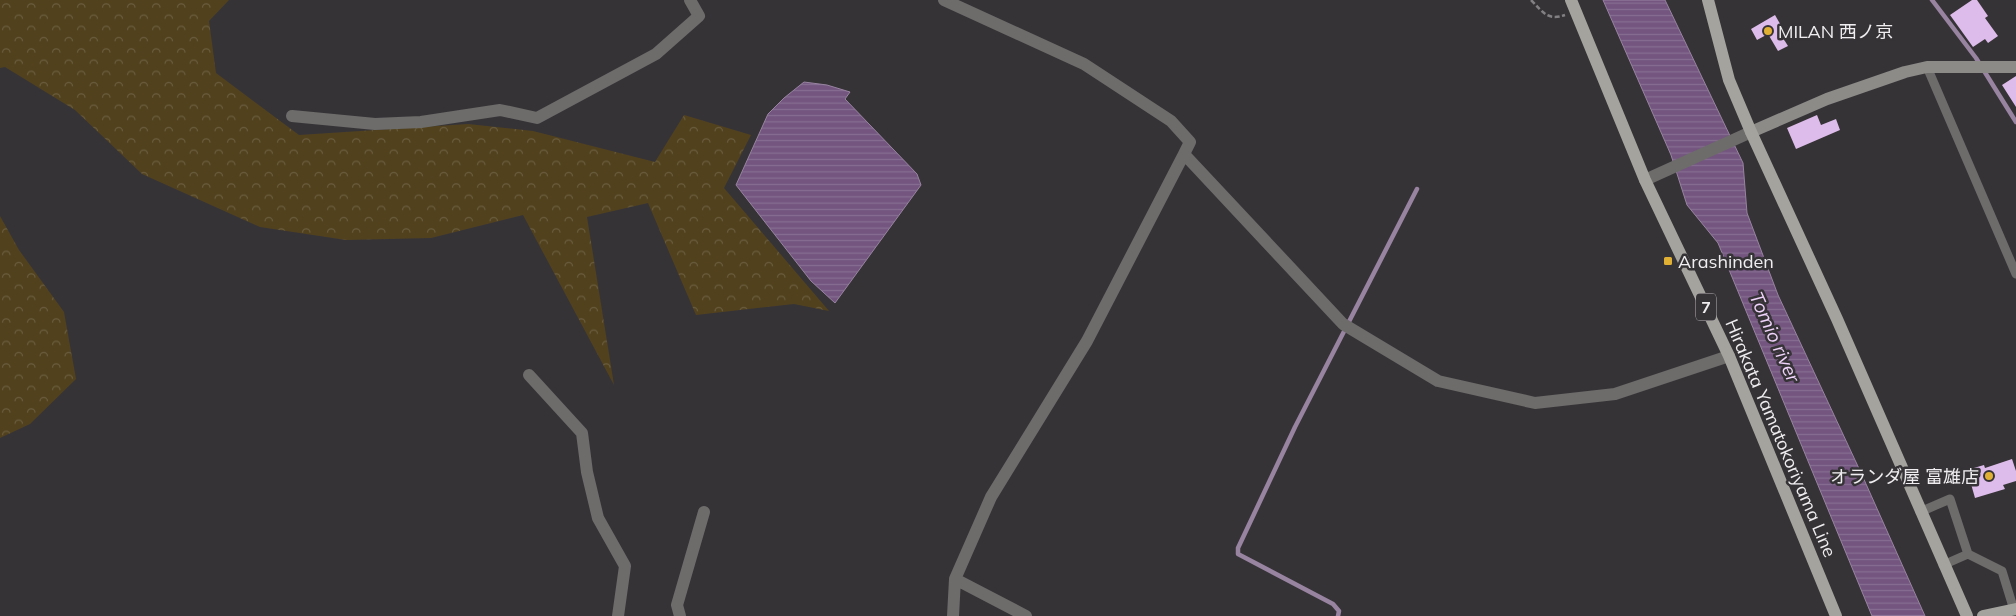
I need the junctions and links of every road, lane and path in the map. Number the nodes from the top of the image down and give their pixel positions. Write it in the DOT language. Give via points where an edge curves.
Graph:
graph roads {
  1 [pos="690,0"];
  2 [pos="944,0"];
  3 [pos="1531,0"];
  4 [pos="1571,0"];
  5 [pos="1708,0"];
  6 [pos="1576,12"];
  7 [pos="1927,67"];
  8 [pos="2016,68"];
  9 [pos="292,116"];
  10 [pos="1751,132"];
  11 [pos="1184,154"];
  12 [pos="1645,180"];
  13 [pos="2016,274"];
  14 [pos="1729,356"];
  15 [pos="529,376"];
  16 [pos="704,512"];
  17 [pos="1920,512"];
  18 [pos="1968,554"];
  19 [pos="1943,565"];
  20 [pos="955,579"];
  21 [pos="2015,610"];
  22 [pos="618,616"];
  23 [pos="680,616"];
  24 [pos="953,616"];
  25 [pos="1026,616"];
  26 [pos="1836,616"];
  27 [pos="1967,616"];
  28 [pos="1983,616"];
  1 -- 9 [label="street" via="699,16 656,54 537,118 500,110 420,122 375,124"];
  2 -- 11 [label="street" via="1084,64 1171,121 1190,142"];
  3 -- 6 [label="path" via="1554,18"];
  4 -- 6 [label="main road, Hirakata Yamatokoriyama Line / 7"];
  5 -- 10 [label="main road" via="1729,80"];
  6 -- 12 [label="main road, Hirakata Yamatokoriyama Line / 7"];
  7 -- 8 [label="street"];
  7 -- 10 [label="street" via="1827,100"];
  7 -- 13 [label="lane"];
  10 -- 12 [label="street"];
  10 -- 17 [label="main road" via="1837,319"];
  11 -- 14 [label="street" via="1343,324 1438,381 1535,403 1615,394"];
  11 -- 20 [label="street" via="1087,341 991,497"];
  12 -- 14 [label="main road, Hirakata Yamatokoriyama Line / 7"];
  14 -- 26 [label="main road, Hirakata Yamatokoriyama Line / 7"];
  15 -- 22 [label="street" via="582,433 598,518 625,566"];
  16 -- 23 [label="street" via="677,605"];
  17 -- 18 [label="lane" via="1950,499"];
  17 -- 19 [label="main road"];
  18 -- 19 [label="lane"];
  18 -- 21 [label="lane" via="2002,571"];
  19 -- 27 [label="main road"];
  20 -- 24 [label="street"];
  20 -- 25 [label="street"];
  21 -- 28 [label="main road"];
}
